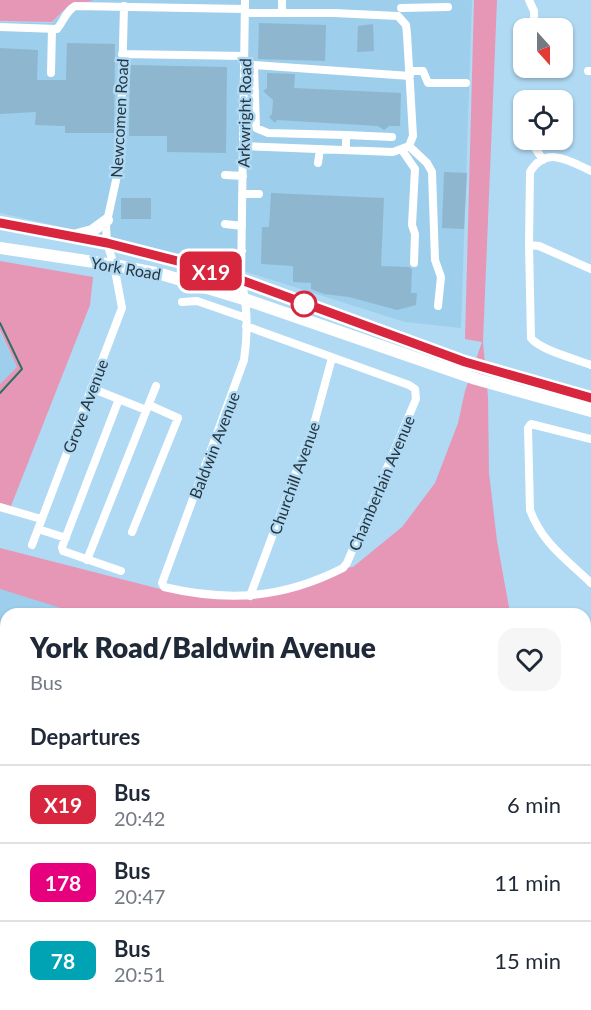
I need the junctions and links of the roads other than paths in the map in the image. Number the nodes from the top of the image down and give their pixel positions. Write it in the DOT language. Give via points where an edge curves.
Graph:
graph roads {
  1 [pos="282,0"];
  2 [pos="529,0"];
  3 [pos="129,4"];
  4 [pos="448,7"];
  5 [pos="245,8"];
  6 [pos="401,8"];
  7 [pos="282,13"];
  8 [pos="534,18"];
  9 [pos="0,27"];
  10 [pos="52,29"];
  11 [pos="123,54"];
  12 [pos="244,61"];
  13 [pos="254,65"];
  14 [pos="51,73"];
  15 [pos="410,73"];
  16 [pos="466,83"];
  17 [pos="346,135"];
  18 [pos="392,137"];
  19 [pos="243,146"];
  20 [pos="405,148"];
  21 [pos="320,149"];
  22 [pos="346,150"];
  23 [pos="537,150"];
  24 [pos="544,159"];
  25 [pos="318,164"];
  26 [pos="591,171"];
  27 [pos="225,176"];
  28 [pos="243,176"];
  29 [pos="242,194"];
  30 [pos="259,194"];
  31 [pos="107,220"];
  32 [pos="0,223"];
  33 [pos="225,224"];
  34 [pos="242,226"];
  35 [pos="73,236"];
  36 [pos="107,243"];
  37 [pos="529,245"];
  38 [pos="0,248"];
  39 [pos="242,251"];
  40 [pos="414,263"];
  41 [pos="114,265"];
  42 [pos="196,266"];
  43 [pos="591,269"];
  44 [pos="241,280"];
  45 [pos="247,300"];
  46 [pos="182,302"];
  47 [pos="438,306"];
  48 [pos="246,322"];
  49 [pos="332,358"];
  50 [pos="591,365"];
  51 [pos="156,386"];
  52 [pos="91,388"];
  53 [pos="591,398"];
  54 [pos="119,399"];
  55 [pos="147,408"];
  56 [pos="591,411"];
  57 [pos="591,439"];
  58 [pos="0,507"];
  59 [pos="41,519"];
  60 [pos="38,529"];
  61 [pos="132,532"];
  62 [pos="66,538"];
  63 [pos="32,545"];
  64 [pos="87,560"];
  65 [pos="121,571"];
  66 [pos="591,583"];
  67 [pos="162,585"];
  68 [pos="250,596"];
  1 -- 7 [label="street"];
  2 -- 8 [label="street"];
  3 -- 5 [label="street"];
  3 -- 10 [label="street" via="75,6 66,12 57,29"];
  3 -- 11 [label="street, Newcomen Road"];
  4 -- 6 [label="street"];
  5 -- 7 [label="street"];
  5 -- 12 [label="street, Arkwright Road"];
  6 -- 7 [label="street"];
  6 -- 15 [label="street"];
  9 -- 10 [label="street"];
  10 -- 14 [label="street"];
  11 -- 12 [label="street"];
  11 -- 31 [label="street, Newcomen Road" via="120,162"];
  12 -- 13 [label="street"];
  12 -- 19 [label="street, Arkwright Road"];
  13 -- 15 [label="street"];
  13 -- 17 [label="street" via="256,128 268,133"];
  15 -- 16 [label="street" via="423,71 428,83"];
  15 -- 20 [label="street" via="413,136"];
  17 -- 18 [label="street"];
  17 -- 22 [label="street"];
  19 -- 21 [label="street"];
  19 -- 28 [label="street, Arkwright Road"];
  20 -- 22 [label="street" via="393,153"];
  20 -- 40 [label="street" via="415,169"];
  20 -- 47 [label="street" via="427,163 432,172 435,260 441,277"];
  21 -- 22 [label="street"];
  21 -- 25 [label="street"];
  23 -- 24 [label="street"];
  24 -- 26 [label="street" via="560,157"];
  24 -- 37 [label="street" via="530,172"];
  27 -- 28 [label="street"];
  28 -- 29 [label="street, Arkwright Road"];
  29 -- 30 [label="street"];
  29 -- 34 [label="street, Arkwright Road"];
  31 -- 35 [label="highway" via="92,231"];
  31 -- 36 [label="street, Newcomen Road"];
  32 -- 35 [label="highway, York Road"];
  33 -- 34 [label="street"];
  34 -- 39 [label="street, Arkwright Road"];
  35 -- 36 [label="highway, York Road"];
  36 -- 41 [label="street, Newcomen Road"];
  36 -- 42 [label="highway, York Road"];
  37 -- 43 [label="street"];
  37 -- 50 [label="street" via="530,333 534,342"];
  38 -- 41 [label="highway, York Road"];
  39 -- 42 [label="street" via="225,262"];
  39 -- 44 [label="street, Arkwright Road"];
  41 -- 45 [label="highway, York Road" via="161,274"];
  41 -- 52 [label="street, Grove Avenue" via="122,308"];
  42 -- 44 [label="highway, York Road"];
  44 -- 45 [label="street, Arkwright Road"];
  44 -- 53 [label="highway, York Road" via="465,362"];
  45 -- 48 [label="street, Baldwin Avenue"];
  45 -- 56 [label="highway, York Road" via="465,375"];
  46 -- 48 [label="street" via="197,301"];
  48 -- 49 [label="street"];
  48 -- 67 [label="street, Baldwin Avenue" via="239,378"];
  49 -- 68 [label="street, Churchill Avenue" via="314,424"];
  49 -- 68 [label="street, Chamberlain Avenue" via="410,385 415,389 416,399 347,562 336,572 293,588"];
  51 -- 55 [label="street"];
  52 -- 54 [label="street"];
  52 -- 59 [label="street, Grove Avenue"];
  54 -- 55 [label="street"];
  54 -- 62 [label="street"];
  55 -- 61 [label="street" via="178,417"];
  55 -- 64 [label="street"];
  57 -- 66 [label="street" via="528,425 530,510 534,521 544,538"];
  58 -- 59 [label="street"];
  59 -- 60 [label="street, Grove Avenue"];
  60 -- 62 [label="street"];
  60 -- 63 [label="street, Grove Avenue"];
  62 -- 64 [label="street" via="63,551"];
  64 -- 65 [label="street"];
  67 -- 68 [label="street, Chamberlain Avenue" via="214,596"];
}
